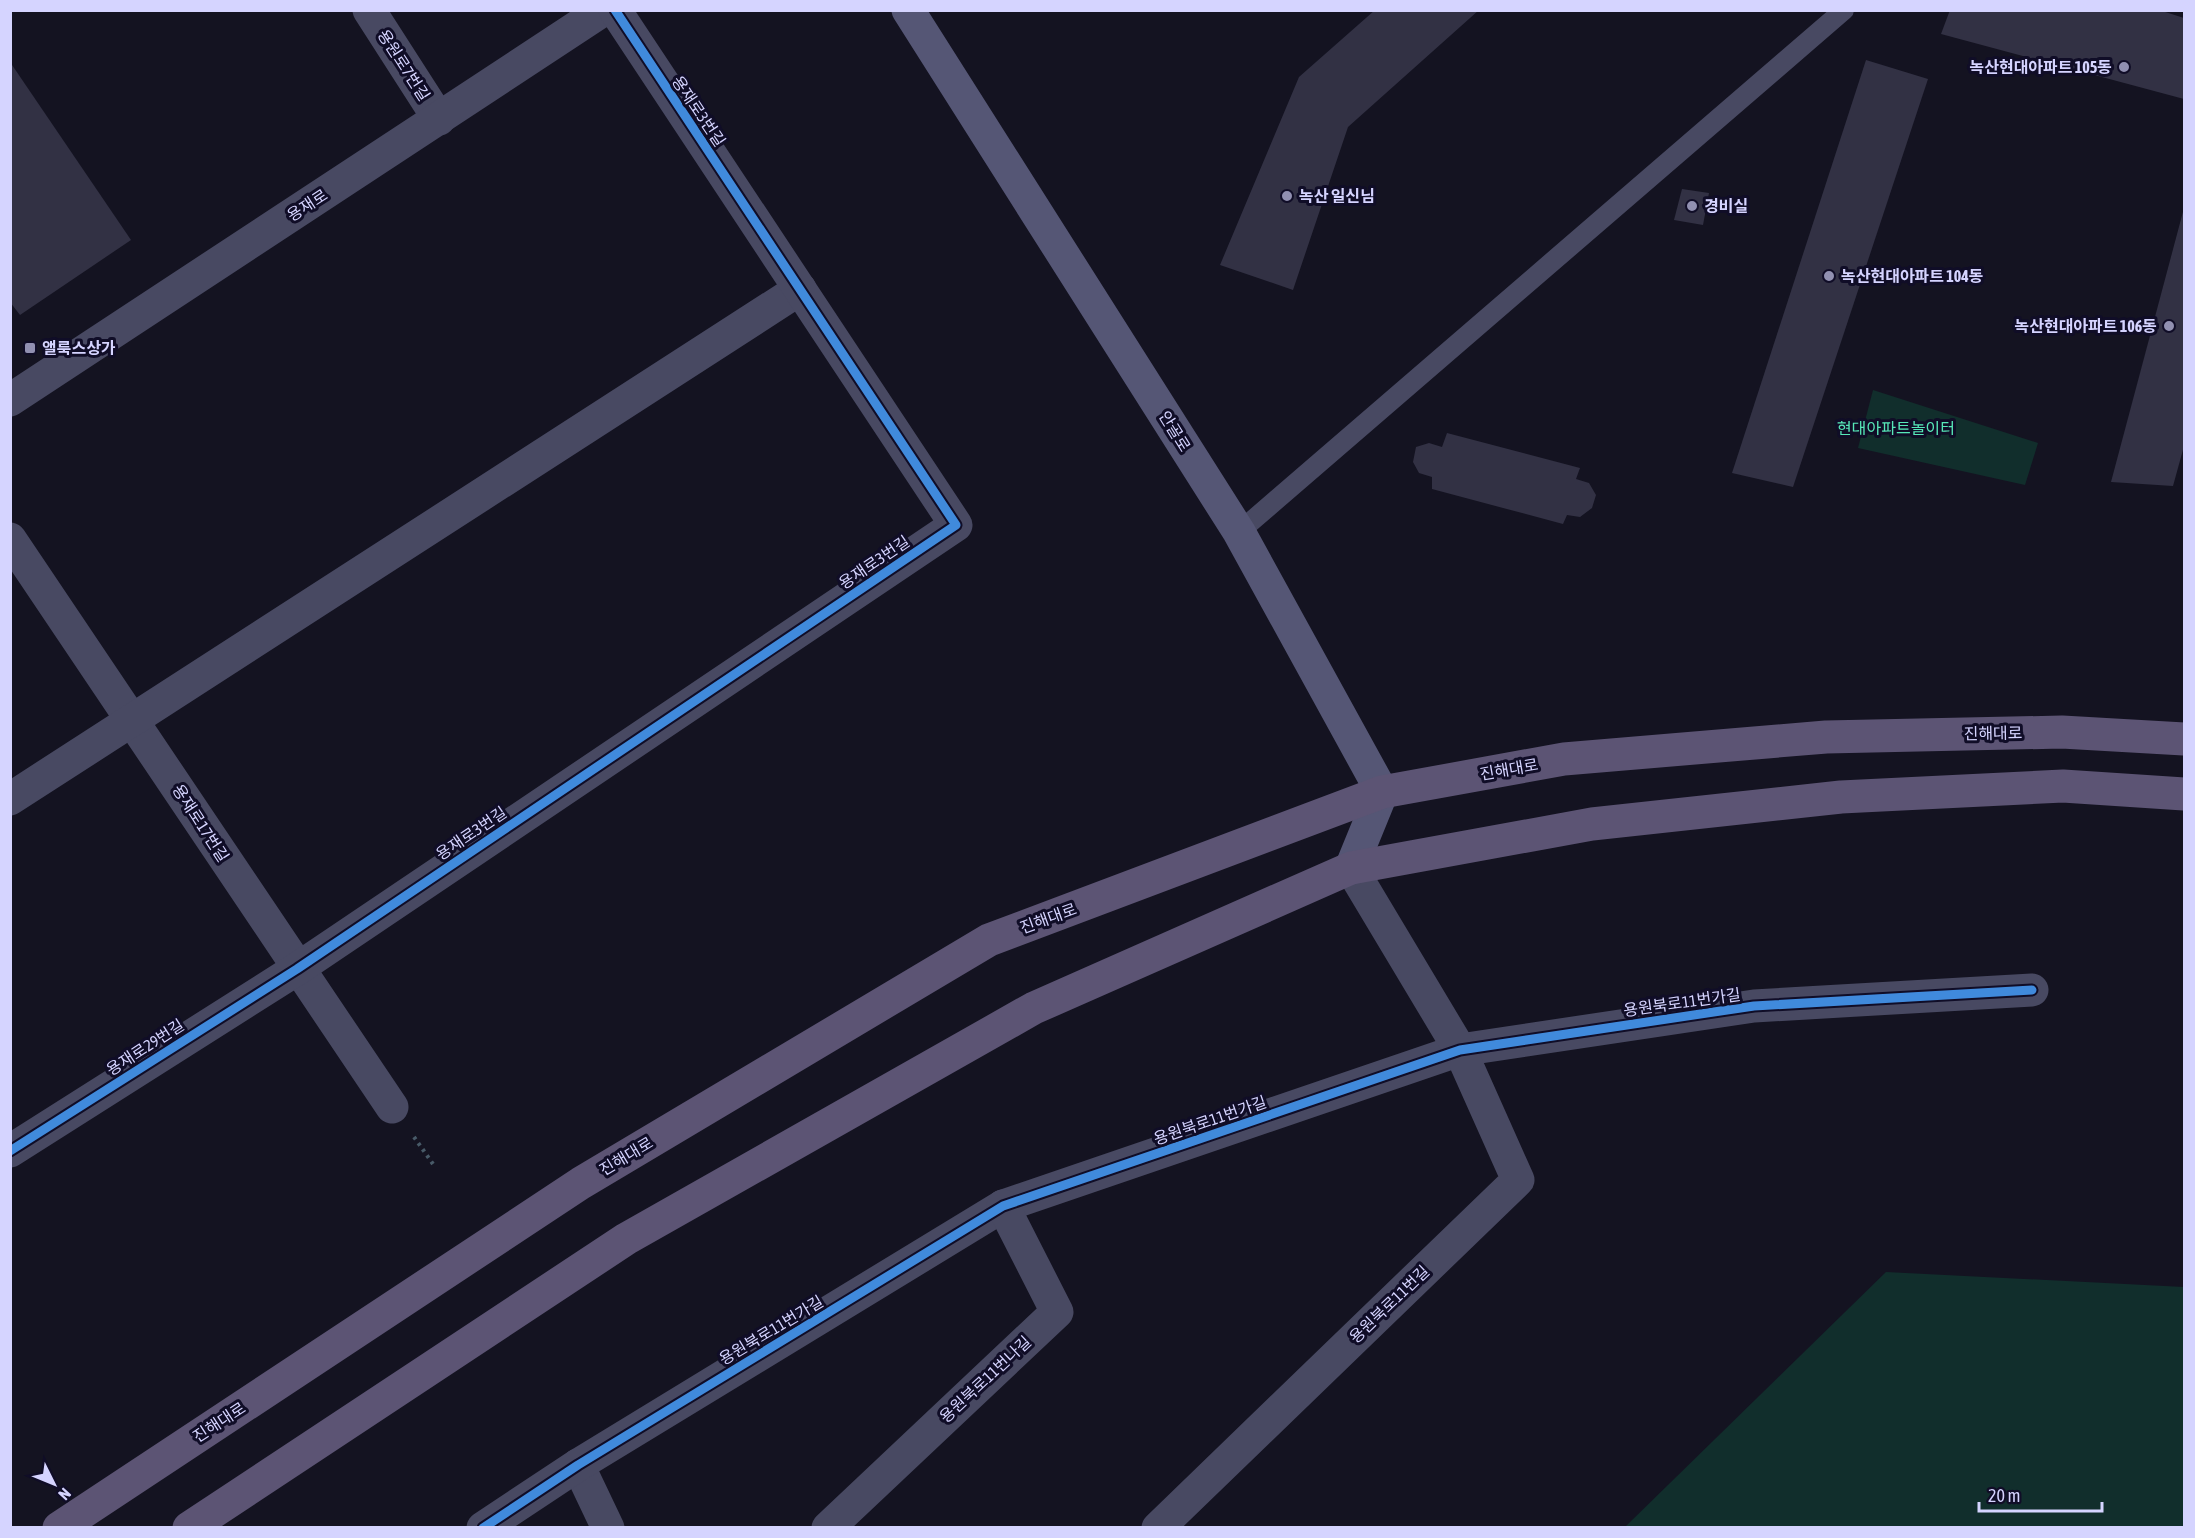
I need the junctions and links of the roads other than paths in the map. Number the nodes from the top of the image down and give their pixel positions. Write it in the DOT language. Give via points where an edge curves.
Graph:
graph roads {
  1 [pos="369,10"];
  2 [pos="603,10"];
  3 [pos="615,10"];
  4 [pos="908,10"];
  5 [pos="1844,10"];
  6 [pos="439,119"];
  7 [pos="800,289"];
  8 [pos="10,400"];
  9 [pos="1239,532"];
  10 [pos="10,539"];
  11 [pos="133,719"];
  12 [pos="2184,739"];
  13 [pos="1382,792"];
  14 [pos="2184,794"];
  15 [pos="10,799"];
  16 [pos="1351,868"];
  17 [pos="297,969"];
  18 [pos="2032,990"];
  19 [pos="1460,1050"];
  20 [pos="392,1107"];
  21 [pos="10,1151"];
  22 [pos="1003,1206"];
  23 [pos="578,1465"];
  24 [pos="59,1527"];
  25 [pos="189,1527"];
  26 [pos="483,1527"];
  27 [pos="608,1527"];
  28 [pos="828,1527"];
  29 [pos="1158,1527"];
  1 -- 6 [label="street, 용원로7번길"];
  2 -- 6 [label="street, 용재로"];
  3 -- 7 [label="street, 용재로3번길"];
  4 -- 9 [label="main road, 안골로"];
  5 -- 9 [label="lane"];
  6 -- 8 [label="street, 용재로"];
  7 -- 11 [label="street"];
  7 -- 17 [label="street, 용재로3번길" via="956,525"];
  9 -- 13 [label="main road, 안골로"];
  10 -- 11 [label="street, 용재로17번길"];
  11 -- 15 [label="street"];
  11 -- 17 [label="street, 용재로17번길"];
  12 -- 13 [label="main road, 진해대로" via="2062,732 1826,737 1564,759"];
  13 -- 16 [label="main road"];
  13 -- 24 [label="main road, 진해대로" via="989,940 580,1183"];
  14 -- 16 [label="main road" via="2063,786 1841,797 1592,824"];
  16 -- 19 [label="street"];
  16 -- 25 [label="main road" via="1034,1008 626,1239"];
  17 -- 20 [label="street, 용재로17번길"];
  17 -- 21 [label="street, 용재로29번길"];
  18 -- 19 [label="street, 용원북로11번가길" via="1754,1006"];
  19 -- 22 [label="street, 용원북로11번가길"];
  19 -- 29 [label="street, 용원북로11번길" via="1518,1180"];
  22 -- 23 [label="street, 용원북로11번가길"];
  22 -- 28 [label="street, 용원북로11번나길" via="1057,1312"];
  23 -- 26 [label="street, 용원북로11번가길"];
  23 -- 27 [label="street"];
}
